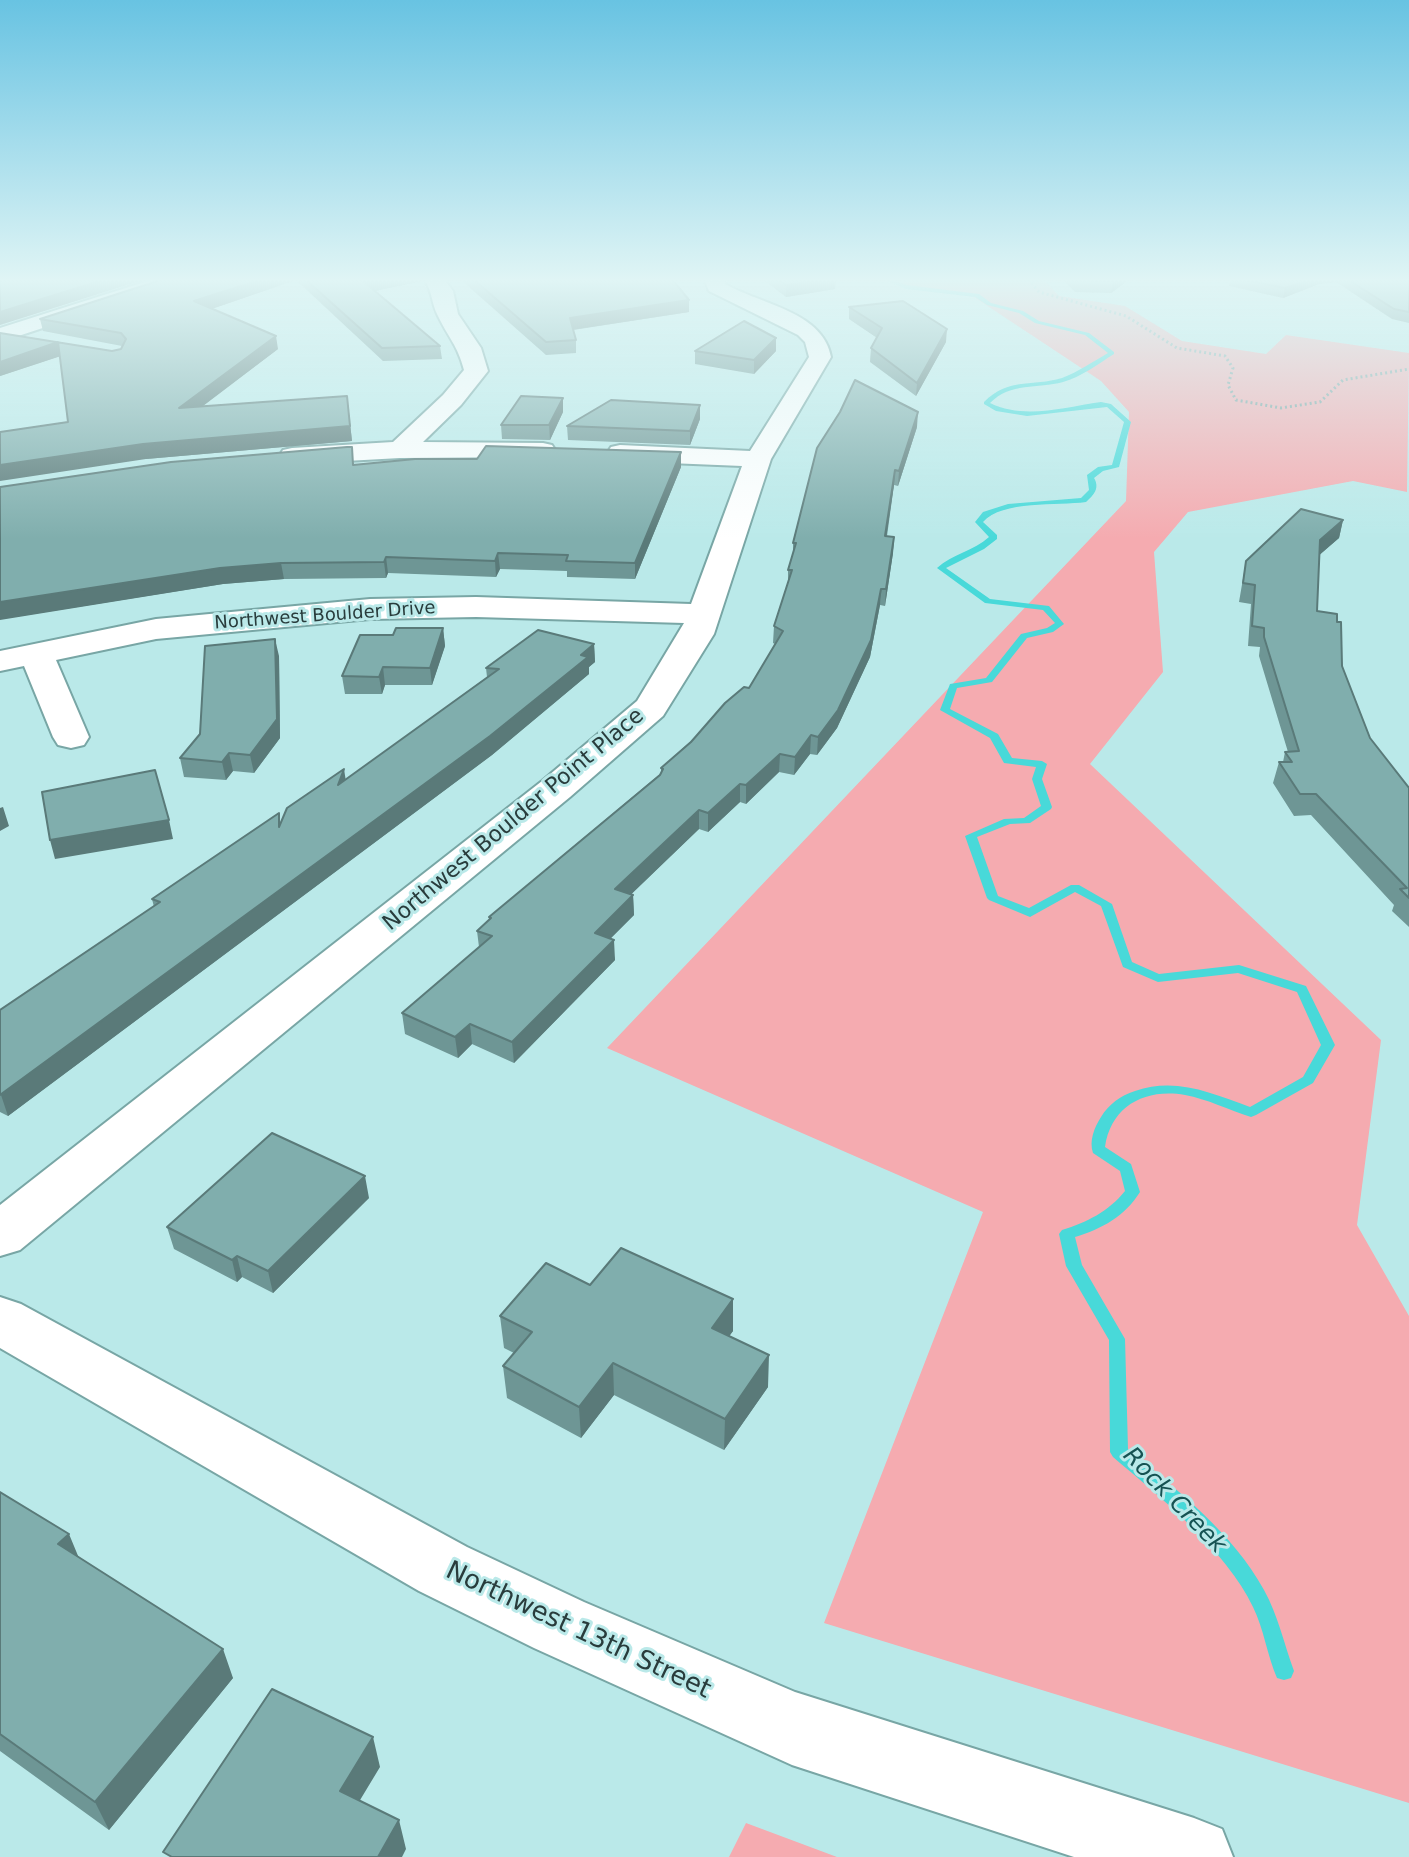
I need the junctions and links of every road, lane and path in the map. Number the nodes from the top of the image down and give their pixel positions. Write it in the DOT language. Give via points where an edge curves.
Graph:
graph roads {
  1 [pos="475,366"];
  2 [pos="815,366"];
  3 [pos="1231,366"];
  4 [pos="1409,369"];
  5 [pos="400,450"];
  6 [pos="563,451"];
  7 [pos="592,452"];
  8 [pos="263,459"];
  9 [pos="758,459"];
  10 [pos="702,614"];
  11 [pos="36,653"];
  12 [pos="0,661"];
  13 [pos="71,737"];
  14 [pos="0,1235"];
  15 [pos="0,1320"];
  16 [pos="1194,1857"];
  1 -- 5 [label="street" via="476,371 452,400"];
  2 -- 9 [label="street, Northwest Boulder Point Place"];
  3 -- 4 [label="path" via="1228,385 1236,400 1281,408 1320,402 1343,380"];
  5 -- 6 [label="street"];
  5 -- 8 [label="street"];
  7 -- 9 [label="street"];
  9 -- 10 [label="street, Northwest Boulder Point Place"];
  10 -- 11 [label="street, Northwest Boulder Drive" via="370,609 156,629"];
  10 -- 14 [label="street, Northwest Boulder Point Place" via="697,634 650,708"];
  11 -- 12 [label="street, Northwest Boulder Drive"];
  11 -- 13 [label="street"];
  15 -- 16 [label="street, Northwest 13th Street" via="443,1569 573,1631 792,1728"];
}
